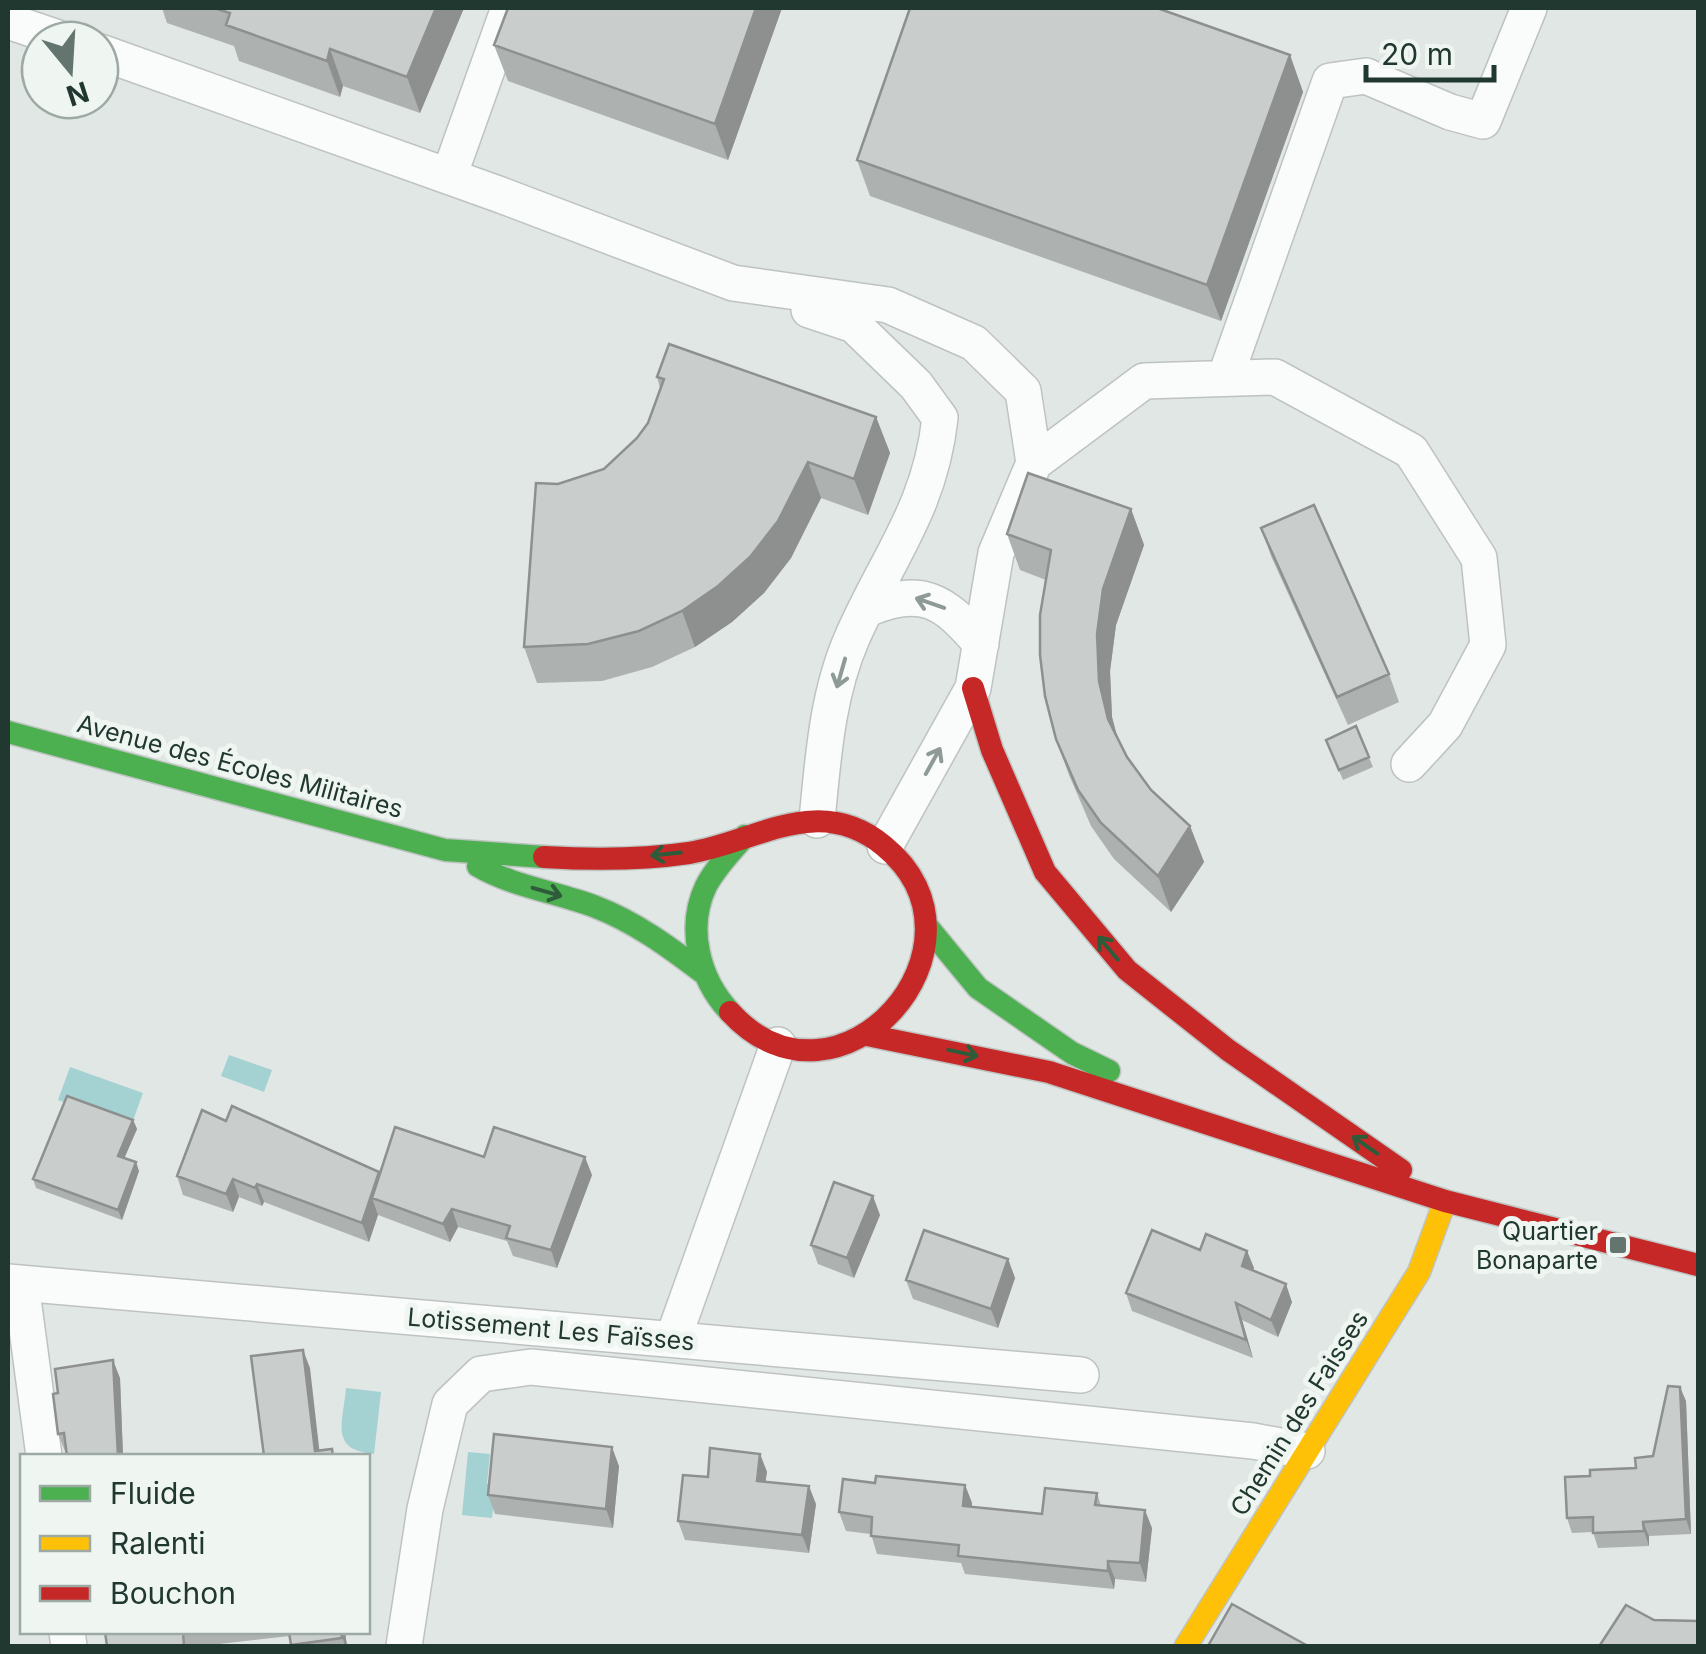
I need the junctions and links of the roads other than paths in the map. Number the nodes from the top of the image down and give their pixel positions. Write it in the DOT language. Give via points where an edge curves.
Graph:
graph roads {
  1 [pos="510,8"];
  2 [pos="1529,8"];
  3 [pos="120,59"];
  4 [pos="449,176"];
  5 [pos="733,283"];
  6 [pos="1225,378"];
  7 [pos="1034,464"];
  8 [pos="867,608"];
  9 [pos="981,644"];
  10 [pos="974,688"];
  11 [pos="8,732"];
  12 [pos="1409,764"];
  13 [pos="817,820"];
  14 [pos="746,836"];
  15 [pos="885,846"];
  16 [pos="459,853"];
  17 [pos="926,924"];
  18 [pos="702,972"];
  19 [pos="867,1036"];
  20 [pos="778,1045"];
  21 [pos="1229,1130"];
  22 [pos="1445,1201"];
  23 [pos="1698,1265"];
  24 [pos="14,1283"];
  25 [pos="672,1340"];
  26 [pos="1082,1375"];
  27 [pos="1307,1451"];
  28 [pos="44,1454"];
  29 [pos="404,1646"];
  30 [pos="1186,1646"];
  1 -- 4 [label="street"];
  2 -- 6 [label="street" via="1482,121 1366,76 1330,81"];
  3 -- 4 [label="street"];
  4 -- 5 [label="street"];
  5 -- 7 [label="street" via="888,306 974,343 1023,391"];
  5 -- 8 [label="street" via="854,326 916,385 940,418 935,458 912,522"];
  6 -- 7 [label="street" via="1144,380"];
  6 -- 12 [label="street" via="1275,377 1410,451 1479,558 1488,645 1445,725"];
  7 -- 9 [label="street" via="996,553"];
  9 -- 8 [label="street, one-way" via="956,614 927,598 896,597"];
  8 -- 13 [label="street, one-way" via="850,641 827,724"];
  9 -- 10 [label="street"];
  15 -- 10 [label="street, one-way"];
  22 -- 10 [label="street, one-way" via="1228,1050 1127,970 1046,872 992,750"];
  11 -- 16 [label="street, Avenue des Écoles Militaires"];
  13 -- 14 [label="street"];
  13 -- 15 [label="street" via="854,828"];
  14 -- 16 [label="street, Avenue des Écoles Militaires, one-way" via="704,850 616,859"];
  14 -- 18 [label="street" via="702,898 696,935"];
  15 -- 17 [label="street" via="906,868"];
  16 -- 18 [label="street, Avenue des Écoles Militaires, one-way" via="484,870 633,923"];
  17 -- 19 [label="street" via="913,989"];
  17 -- 21 [label="street" via="978,988 1072,1053"];
  18 -- 20 [label="street" via="719,1004 746,1029"];
  19 -- 20 [label="street" via="808,1050"];
  19 -- 21 [label="street, one-way" via="1049,1072"];
  20 -- 25 [label="street"];
  21 -- 22 [label="street"];
  22 -- 23 [label="street"];
  22 -- 27 [label="street, Chemin des Faisses" via="1419,1272"];
  24 -- 25 [label="street, Lotissement Les Faïsses"];
  24 -- 28 [label="street, Lotissement Les Faïsses"];
  25 -- 26 [label="street, Lotissement Les Faïsses"];
  27 -- 29 [label="street" via="531,1366 481,1374 450,1404"];
  27 -- 30 [label="street, Chemin des Faisses"];
}
